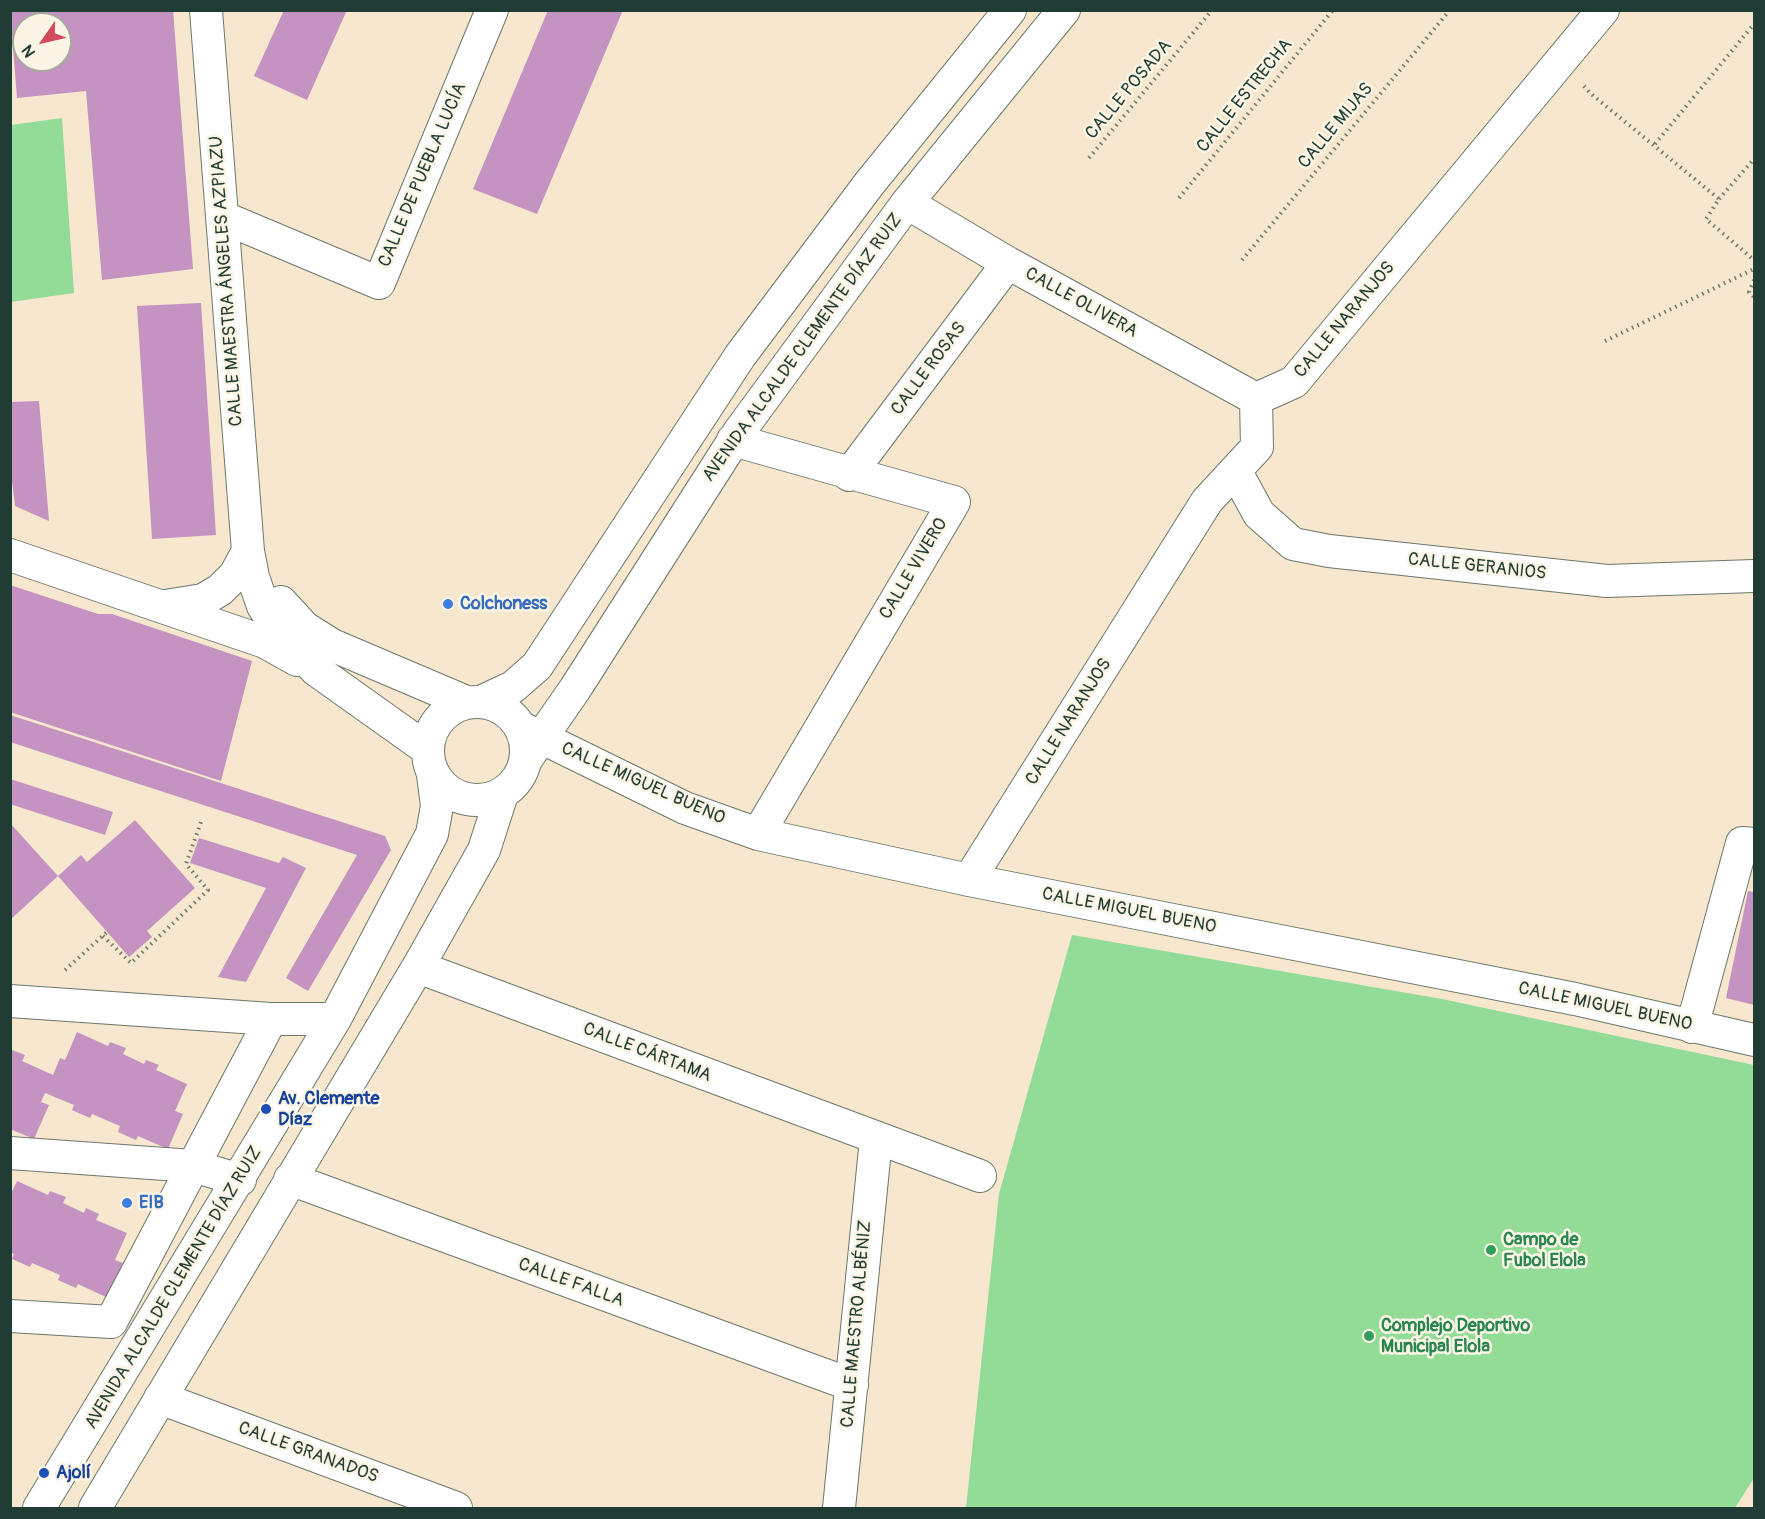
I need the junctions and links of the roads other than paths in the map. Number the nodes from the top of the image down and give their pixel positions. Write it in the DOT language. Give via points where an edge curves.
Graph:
graph roads {
  1 [pos="206,10"];
  2 [pos="492,10"];
  3 [pos="1010,10"];
  4 [pos="1064,10"];
  5 [pos="1603,10"];
  6 [pos="907,203"];
  7 [pos="222,217"];
  8 [pos="1008,263"];
  9 [pos="1256,399"];
  10 [pos="733,441"];
  11 [pos="1236,472"];
  12 [pos="849,475"];
  13 [pos="248,551"];
  14 [pos="10,555"];
  15 [pos="1755,576"];
  16 [pos="162,606"];
  17 [pos="316,670"];
  18 [pos="475,702"];
  19 [pos="529,742"];
  20 [pos="430,762"];
  21 [pos="502,794"];
  22 [pos="758,834"];
  23 [pos="1755,844"];
  24 [pos="969,880"];
  25 [pos="418,967"];
  26 [pos="10,1001"];
  27 [pos="271,1019"];
  28 [pos="335,1019"];
  29 [pos="1692,1026"];
  30 [pos="1755,1040"];
  31 [pos="876,1139"];
  32 [pos="10,1153"];
  33 [pos="193,1166"];
  34 [pos="980,1176"];
  35 [pos="290,1179"];
  36 [pos="240,1180"];
  37 [pos="10,1316"];
  38 [pos="852,1385"];
  39 [pos="160,1398"];
  40 [pos="39,1509"];
  41 [pos="95,1509"];
  42 [pos="456,1509"];
  43 [pos="838,1509"];
  1 -- 7 [label="street, CALLE MAESTRA ÁNGELES AZPIAZU"];
  2 -- 7 [label="street, CALLE DE PUEBLA LUCÍA" via="379,283"];
  3 -- 18 [label="street" via="868,184 740,356 537,666 513,687"];
  4 -- 6 [label="street, AVENIDA ALCALDE CLEMENTE DÍAZ RUIZ"];
  5 -- 9 [label="street, CALLE NARANJOS" via="1294,382"];
  6 -- 8 [label="street, CALLE OLIVERA"];
  6 -- 10 [label="street, AVENIDA ALCALDE CLEMENTE DÍAZ RUIZ"];
  7 -- 13 [label="street, CALLE MAESTRA ÁNGELES AZPIAZU"];
  8 -- 9 [label="street, CALLE OLIVERA"];
  8 -- 12 [label="street, CALLE ROSAS"];
  9 -- 11 [label="street, CALLE NARANJOS" via="1257,447"];
  10 -- 12 [label="street, CALLE VIVERO"];
  10 -- 19 [label="street, AVENIDA ALCALDE CLEMENTE DÍAZ RUIZ"];
  11 -- 15 [label="street, CALLE GERANIOS" via="1259,514 1293,544 1320,550 1607,581"];
  11 -- 24 [label="street, CALLE NARANJOS" via="1207,501"];
  12 -- 22 [label="street, CALLE VIVERO" via="954,502"];
  13 -- 16 [label="street" via="235,575 220,590 203,600"];
  13 -- 17 [label="street, CALLE MAESTRA ÁNGELES AZPIAZU" via="263,606 279,631"];
  13 -- 18 [label="street, CALLE MAESTRA ÁNGELES AZPIAZU" via="272,590 305,628 332,645"];
  14 -- 16 [label="street"];
  16 -- 17 [label="street" via="265,642"];
  17 -- 20 [label="street, CALLE MAESTRA ÁNGELES AZPIAZU"];
  18 -- 19 [label="street" via="510,715"];
  18 -- 20 [label="street" via="451,708 438,719 430,733"];
  19 -- 21 [label="street" via="515,783"];
  19 -- 22 [label="street, CALLE MIGUEL BUENO" via="685,808"];
  20 -- 21 [label="street" via="443,788 457,797 472,801"];
  20 -- 28 [label="street, AVENIDA ALCALDE CLEMENTE DÍAZ RUIZ" via="437,806 432,834"];
  21 -- 25 [label="street" via="484,850"];
  22 -- 24 [label="street, CALLE MIGUEL BUENO"];
  23 -- 29 [label="street" via="1742,843"];
  24 -- 29 [label="street, CALLE MIGUEL BUENO"];
  25 -- 31 [label="street, CALLE CÁRTAMA"];
  25 -- 35 [label="street"];
  26 -- 27 [label="street"];
  27 -- 28 [label="street"];
  27 -- 33 [label="street"];
  28 -- 36 [label="street, AVENIDA ALCALDE CLEMENTE DÍAZ RUIZ"];
  29 -- 30 [label="street, CALLE MIGUEL BUENO"];
  31 -- 34 [label="street, CALLE CÁRTAMA"];
  31 -- 38 [label="street, CALLE MAESTRO ALBÉNIZ"];
  32 -- 33 [label="street"];
  33 -- 36 [label="street"];
  33 -- 37 [label="street" via="111,1322"];
  35 -- 38 [label="street, CALLE FALLA"];
  35 -- 39 [label="street"];
  36 -- 40 [label="street, AVENIDA ALCALDE CLEMENTE DÍAZ RUIZ"];
  38 -- 43 [label="street, CALLE MAESTRO ALBÉNIZ"];
  39 -- 41 [label="street"];
  39 -- 42 [label="street, CALLE GRANADOS"];
}
